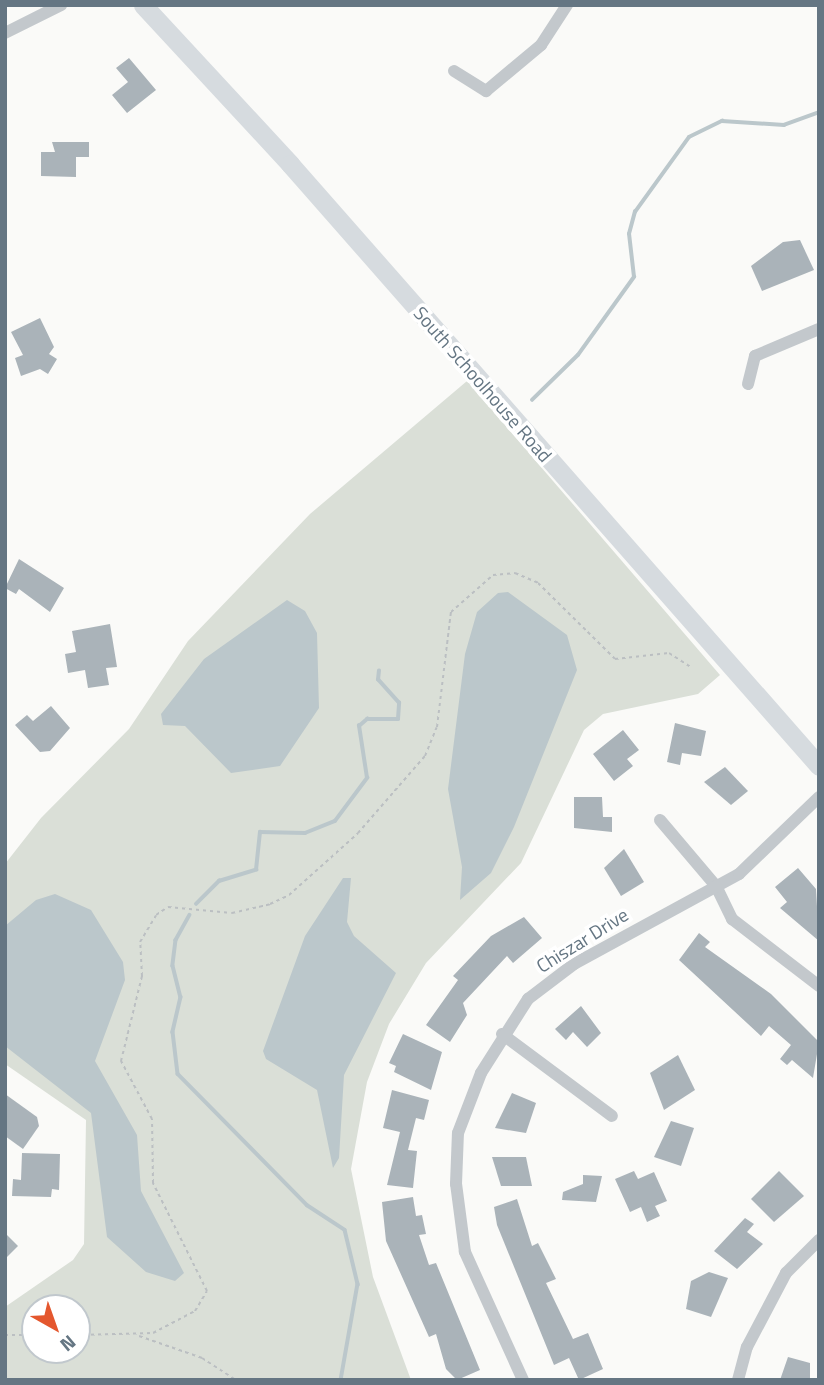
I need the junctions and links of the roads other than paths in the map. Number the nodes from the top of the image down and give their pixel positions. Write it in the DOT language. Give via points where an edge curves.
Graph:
graph roads {
  1 [pos="61,5"];
  2 [pos="143,5"];
  3 [pos="567,5"];
  4 [pos="5,33"];
  5 [pos="454,71"];
  6 [pos="819,329"];
  7 [pos="748,384"];
  8 [pos="819,766"];
  9 [pos="819,797"];
  10 [pos="660,820"];
  11 [pos="716,886"];
  12 [pos="819,986"];
  13 [pos="502,1034"];
  14 [pos="612,1116"];
  15 [pos="819,1240"];
  16 [pos="523,1380"];
  17 [pos="738,1380"];
  1 -- 4 [label="street"];
  2 -- 8 [label="street, South Schoolhouse Road" via="290,164"];
  3 -- 5 [label="street" via="541,46 486,91"];
  6 -- 7 [label="street" via="755,356"];
  9 -- 11 [label="street, Chiszar Drive" via="739,874"];
  10 -- 11 [label="street"];
  11 -- 12 [label="street" via="732,919"];
  11 -- 13 [label="street, Chiszar Drive" via="574,964 528,999"];
  13 -- 14 [label="street"];
  13 -- 16 [label="street, Chiszar Drive" via="458,1133 456,1184 465,1252"];
  15 -- 17 [label="street" via="786,1273 747,1347"];
}
